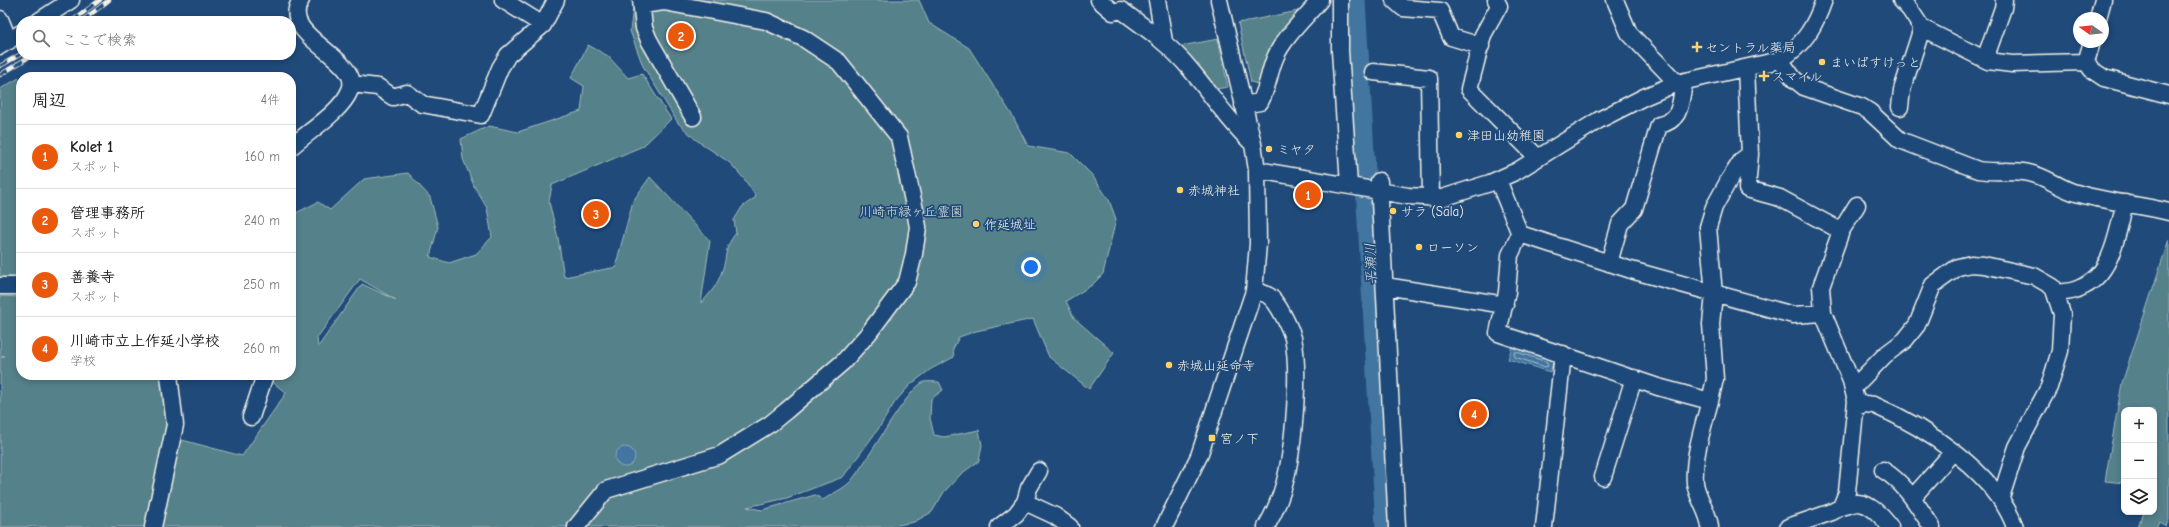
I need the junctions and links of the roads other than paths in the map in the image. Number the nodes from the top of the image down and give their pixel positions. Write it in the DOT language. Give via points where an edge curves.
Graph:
graph roads {
  1 [pos="71,0"];
  2 [pos="301,0"];
  3 [pos="503,0"];
  4 [pos="556,0"];
  5 [pos="1099,0"];
  6 [pos="1157,0"];
  7 [pos="1219,0"];
  8 [pos="1320,0"];
  9 [pos="1340,0"];
  10 [pos="1394,0"];
  11 [pos="1496,0"];
  12 [pos="1615,0"];
  13 [pos="1824,0"];
  14 [pos="1901,0"];
  15 [pos="2004,0"];
  16 [pos="2103,0"];
  17 [pos="641,2"];
  18 [pos="2100,12"];
  19 [pos="47,16"];
  20 [pos="0,19"];
  21 [pos="543,25"];
  22 [pos="1922,28"];
  23 [pos="10,40"];
  24 [pos="1164,41"];
  25 [pos="1481,46"];
  26 [pos="2090,48"];
  27 [pos="1985,59"];
  28 [pos="1780,60"];
  29 [pos="2086,62"];
  30 [pos="1746,68"];
  31 [pos="1373,72"];
  32 [pos="1681,82"];
  33 [pos="352,84"];
  34 [pos="2169,94"];
  35 [pos="1243,105"];
  36 [pos="1900,107"];
  37 [pos="693,117"];
  38 [pos="296,143"];
  39 [pos="1253,144"];
  40 [pos="1750,154"];
  41 [pos="1536,157"];
  42 [pos="1257,170"];
  43 [pos="1498,180"];
  44 [pos="1350,185"];
  45 [pos="1379,187"];
  46 [pos="1431,198"];
  47 [pos="2125,203"];
  48 [pos="1857,205"];
  49 [pos="2169,212"];
  50 [pos="1841,231"];
  51 [pos="1520,234"];
  52 [pos="1609,263"];
  53 [pos="1,286"];
  54 [pos="16,286"];
  55 [pos="1385,286"];
  56 [pos="1254,291"];
  57 [pos="2056,293"];
  58 [pos="1714,294"];
  59 [pos="1505,305"];
  60 [pos="1823,313"];
  61 [pos="1563,354"];
  62 [pos="1634,378"];
  63 [pos="170,380"];
  64 [pos="263,380"];
  65 [pos="1853,388"];
  66 [pos="1710,401"];
  67 [pos="1856,407"];
  68 [pos="251,417"];
  69 [pos="1953,452"];
  70 [pos="1883,470"];
  71 [pos="1040,471"];
  72 [pos="1603,477"];
  73 [pos="1913,497"];
  74 [pos="2001,497"];
  75 [pos="1025,502"];
  76 [pos="1841,507"];
  77 [pos="153,527"];
  78 [pos="576,527"];
  79 [pos="999,527"];
  80 [pos="1070,527"];
  81 [pos="1164,527"];
  82 [pos="1266,527"];
  83 [pos="1397,527"];
  84 [pos="1544,527"];
  85 [pos="1710,527"];
  86 [pos="1788,527"];
  87 [pos="1890,527"];
  88 [pos="1932,527"];
  89 [pos="2015,527"];
  1 -- 19 [label="street"];
  2 -- 33 [label="street" via="297,6 296,16 301,28 344,68 352,78"];
  3 -- 21 [label="street"];
  4 -- 21 [label="street"];
  5 -- 24 [label="street" via="1113,12 1121,10"];
  6 -- 24 [label="street"];
  7 -- 35 [label="street"];
  8 -- 35 [label="street" via="1284,42 1275,57 1260,102"];
  9 -- 44 [label="street" via="1340,51"];
  10 -- 25 [label="street" via="1403,8 1440,11 1451,37"];
  11 -- 25 [label="street" via="1499,6 1483,35"];
  12 -- 32 [label="street" via="1629,33"];
  13 -- 28 [label="street" via="1817,21 1806,38"];
  14 -- 22 [label="street"];
  15 -- 27 [label="street"];
  16 -- 18 [label="street"];
  17 -- 37 [label="street" via="644,28 649,40"];
  17 -- 78 [label="street" via="664,2 766,21 803,38 839,62 899,137 917,222 914,254 908,282 843,362 805,396 770,424 720,455 606,490"];
  20 -- 23 [label="street"];
  21 -- 33 [label="street" via="508,55 481,115 422,104 407,93 393,97 378,87"];
  22 -- 27 [label="street"];
  22 -- 36 [label="street" via="1902,90"];
  24 -- 39 [label="street" via="1191,70 1233,126"];
  25 -- 41 [label="street" via="1470,89"];
  26 -- 29 [label="street"];
  27 -- 29 [label="street" via="2012,64"];
  28 -- 30 [label="street"];
  28 -- 47 [label="street" via="1794,79 1804,87 1862,107 1900,140 1978,170 2030,173 2073,192"];
  29 -- 34 [label="street" via="2104,78"];
  30 -- 32 [label="street"];
  30 -- 40 [label="street"];
  31 -- 46 [label="street" via="1429,78"];
  32 -- 41 [label="street" via="1621,108"];
  32 -- 52 [label="street" via="1677,116 1671,122 1659,125 1634,209 1620,224"];
  33 -- 38 [label="street" via="341,104"];
  35 -- 39 [label="street"];
  39 -- 42 [label="street"];
  40 -- 50 [label="street" via="1748,189 1780,198"];
  40 -- 58 [label="street" via="1742,160 1714,206 1708,227"];
  41 -- 43 [label="street" via="1517,171"];
  42 -- 44 [label="street" via="1306,180"];
  42 -- 56 [label="street" via="1258,244"];
  43 -- 46 [label="street" via="1442,198"];
  43 -- 51 [label="street"];
  44 -- 45 [label="street"];
  45 -- 46 [label="street"];
  45 -- 55 [label="street"];
  47 -- 49 [label="street"];
  47 -- 57 [label="street" via="2107,264 2097,276 2081,288"];
  48 -- 50 [label="street"];
  50 -- 60 [label="street" via="1821,288"];
  51 -- 52 [label="street"];
  51 -- 59 [label="street" via="1510,255"];
  52 -- 58 [label="street"];
  53 -- 54 [label="street"];
  55 -- 59 [label="street"];
  55 -- 83 [label="street"];
  56 -- 81 [label="street" via="1199,456"];
  56 -- 82 [label="street" via="1269,296 1288,325 1293,338 1296,377 1293,432 1287,473 1276,510"];
  57 -- 65 [label="street" via="2053,287 2034,276 1984,265 1958,267 1933,285 1916,325 1905,340 1885,355"];
  57 -- 74 [label="street" via="2062,314 2060,350 2049,387 2017,447"];
  58 -- 60 [label="street" via="1793,314"];
  58 -- 66 [label="street" via="1711,324 1714,379"];
  59 -- 61 [label="street" via="1498,332"];
  60 -- 65 [label="street"];
  61 -- 62 [label="street"];
  61 -- 84 [label="street"];
  62 -- 66 [label="street"];
  62 -- 72 [label="street"];
  63 -- 77 [label="street" via="175,425"];
  64 -- 68 [label="street"];
  65 -- 67 [label="street"];
  66 -- 85 [label="street" via="1703,427 1695,484"];
  67 -- 69 [label="street" via="1866,404 1885,409 1939,439"];
  67 -- 76 [label="street" via="1848,492"];
  69 -- 73 [label="street"];
  69 -- 74 [label="street"];
  70 -- 73 [label="street" via="1900,482"];
  71 -- 75 [label="street" via="1029,488"];
  73 -- 88 [label="street"];
  74 -- 89 [label="street"];
  75 -- 79 [label="street" via="1016,514"];
  75 -- 80 [label="street" via="1055,516"];
  76 -- 86 [label="street"];
  76 -- 87 [label="street" via="1858,503 1868,506"];
}
